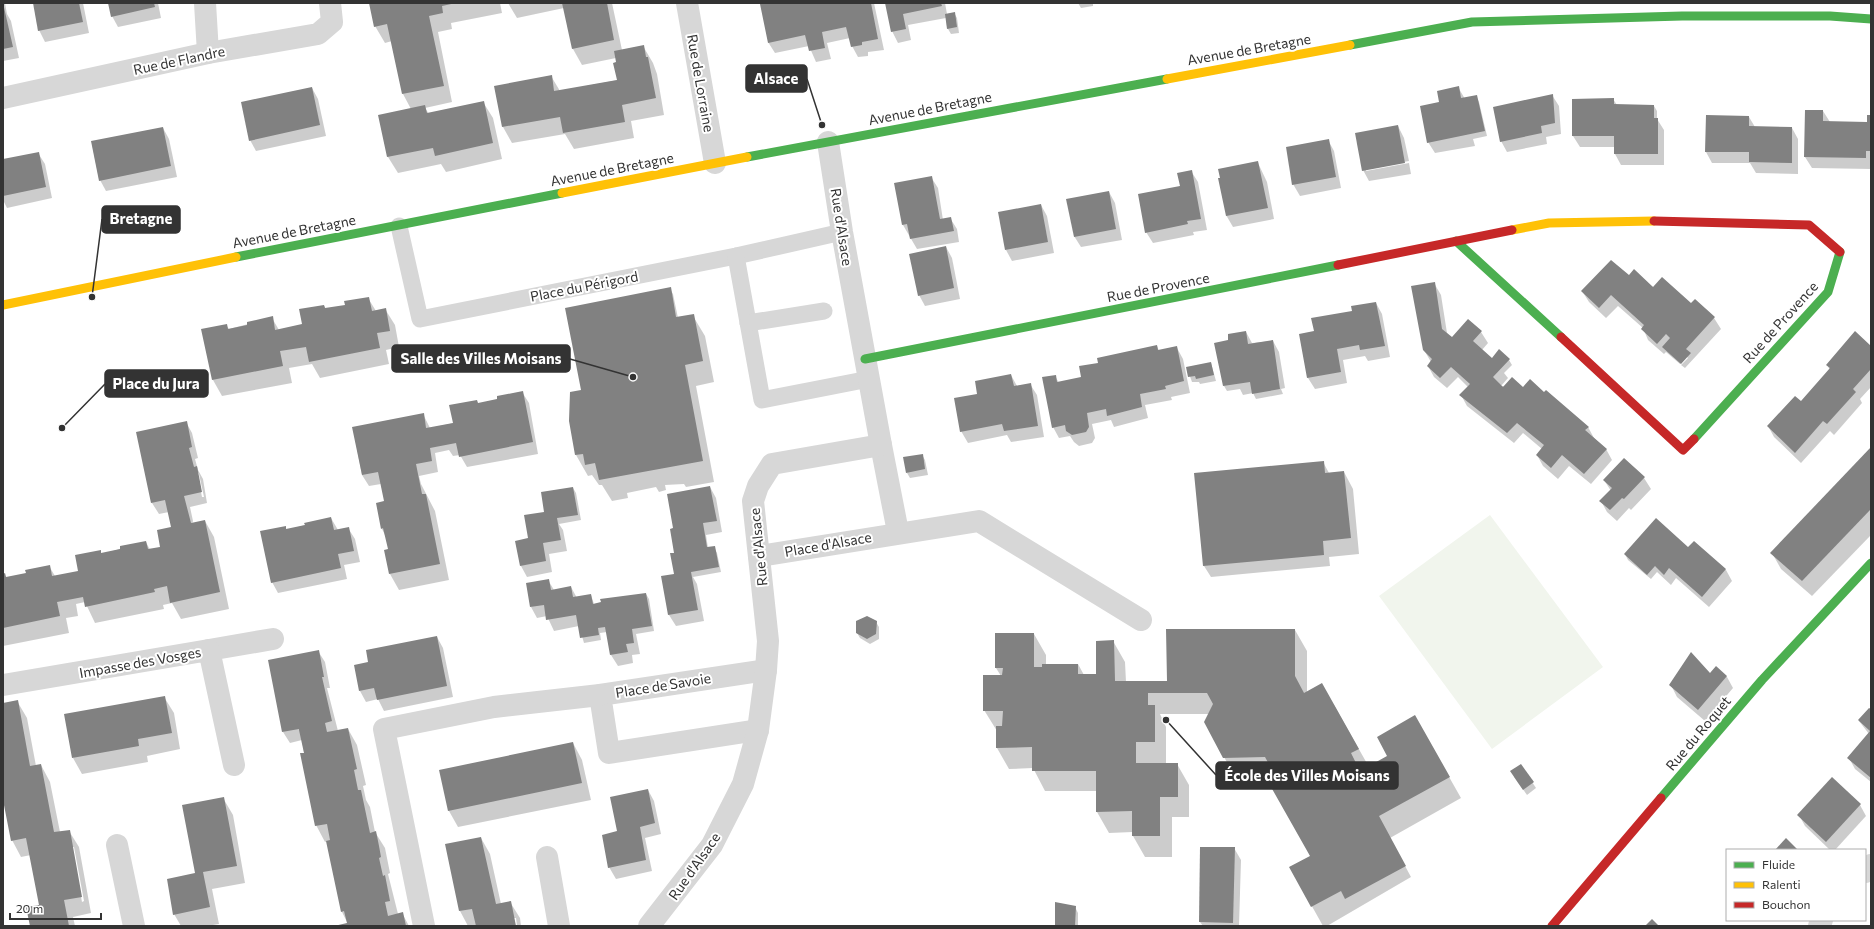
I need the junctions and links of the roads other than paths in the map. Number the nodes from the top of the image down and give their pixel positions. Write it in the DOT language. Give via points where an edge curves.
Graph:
graph roads {
  1 [pos="205,3"];
  2 [pos="330,3"];
  3 [pos="687,3"];
  4 [pos="1610,10"];
  5 [pos="1871,19"];
  6 [pos="208,53"];
  7 [pos="3,98"];
  8 [pos="828,142"];
  9 [pos="714,163"];
  10 [pos="399,226"];
  11 [pos="842,232"];
  12 [pos="1456,241"];
  13 [pos="736,256"];
  14 [pos="3,305"];
  15 [pos="824,311"];
  16 [pos="748,323"];
  17 [pos="867,369"];
  18 [pos="881,445"];
  19 [pos="898,532"];
  20 [pos="759,556"];
  21 [pos="1871,564"];
  22 [pos="1141,620"];
  23 [pos="273,639"];
  24 [pos="209,650"];
  25 [pos="766,670"];
  26 [pos="3,685"];
  27 [pos="600,694"];
  28 [pos="758,730"];
  29 [pos="234,765"];
  30 [pos="117,845"];
  31 [pos="547,857"];
  32 [pos="134,926"];
  33 [pos="424,926"];
  34 [pos="559,926"];
  35 [pos="649,926"];
  36 [pos="1552,926"];
  1 -- 6 [label="street"];
  2 -- 6 [label="street, Rue de Flandre" via="332,22 318,34"];
  3 -- 9 [label="street, Rue de Lorraine"];
  4 -- 5 [label="street, Avenue de Bretagne"];
  4 -- 8 [label="street, Avenue de Bretagne" via="1472,22"];
  6 -- 7 [label="street, Rue de Flandre"];
  8 -- 9 [label="street, Avenue de Bretagne"];
  8 -- 11 [label="street, Rue d'Alsace"];
  9 -- 10 [label="street, Avenue de Bretagne"];
  10 -- 13 [label="lane, Place du Périgord" via="420,319"];
  10 -- 14 [label="street, Avenue de Bretagne" via="198,264"];
  11 -- 13 [label="lane, Place du Périgord"];
  11 -- 17 [label="street, Rue d'Alsace"];
  12 -- 12 [label="street, Rue de Provence" via="1549,223 1661,221 1809,226 1840,251 1828,292 1682,450"];
  12 -- 17 [label="street, Rue de Provence"];
  13 -- 16 [label="lane"];
  15 -- 16 [label="lane"];
  16 -- 17 [label="lane" via="762,400"];
  17 -- 18 [label="street, Rue d'Alsace"];
  18 -- 19 [label="street"];
  18 -- 20 [label="street, Rue d'Alsace" via="772,464 758,486 753,501"];
  19 -- 20 [label="street, Place d'Alsace"];
  19 -- 22 [label="street, Place d'Alsace" via="979,521"];
  20 -- 25 [label="street, Rue d'Alsace" via="768,641"];
  21 -- 36 [label="street, Rue du Roquet" via="1762,680"];
  23 -- 24 [label="street"];
  24 -- 26 [label="street, Impasse des Vosges"];
  24 -- 29 [label="street, Impasse des Vosges"];
  25 -- 27 [label="street, Place de Savoie"];
  25 -- 28 [label="street, Rue d'Alsace"];
  27 -- 28 [label="street, Place de Savoie" via="610,754"];
  27 -- 33 [label="street" via="494,707 384,729"];
  28 -- 35 [label="street, Rue d'Alsace" via="742,784 712,845"];
  30 -- 32 [label="street"];
  31 -- 34 [label="street"];
}
